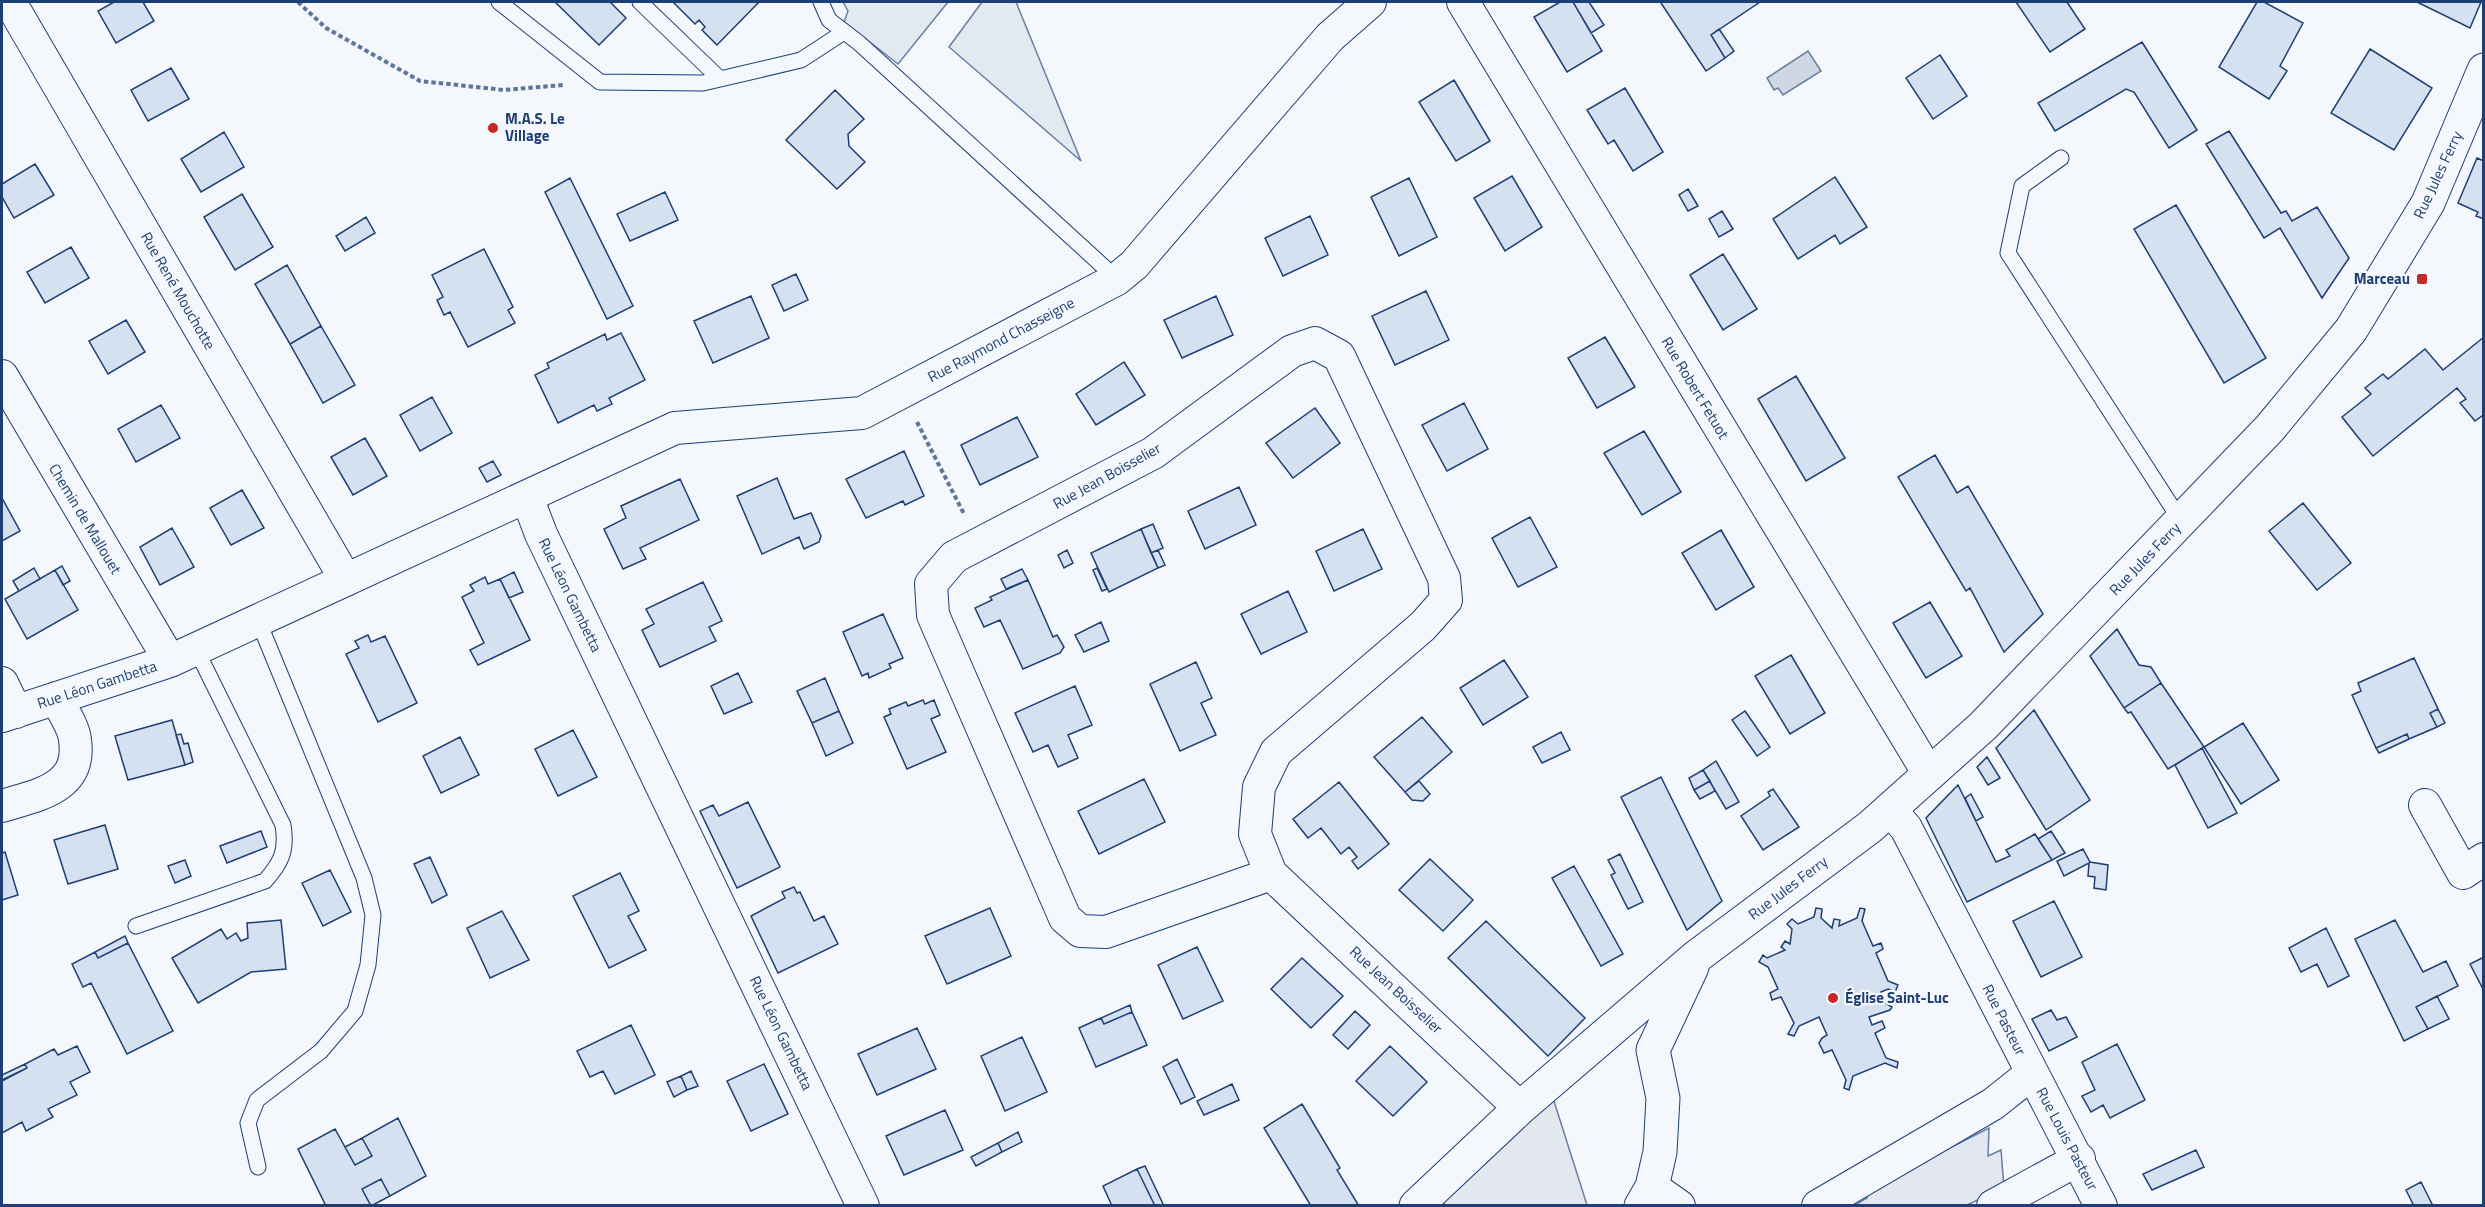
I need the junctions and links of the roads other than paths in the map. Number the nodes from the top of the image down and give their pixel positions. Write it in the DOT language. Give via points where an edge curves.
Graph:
graph roads {
  1 [pos="10,2"];
  2 [pos="499,2"];
  3 [pos="640,2"];
  4 [pos="821,2"];
  5 [pos="1370,2"];
  6 [pos="1463,2"];
  7 [pos="844,32"];
  8 [pos="2484,70"];
  9 [pos="720,79"];
  10 [pos="2061,158"];
  11 [pos="1118,279"];
  12 [pos="2,376"];
  13 [pos="527,498"];
  14 [pos="2181,521"];
  15 [pos="346,580"];
  16 [pos="258,620"];
  17 [pos="183,655"];
  18 [pos="2,683"];
  19 [pos="56,698"];
  20 [pos="9,714"];
  21 [pos="1929,774"];
  22 [pos="2425,805"];
  23 [pos="2,806"];
  24 [pos="1890,810"];
  25 [pos="2484,859"];
  26 [pos="1271,874"];
  27 [pos="136,926"];
  28 [pos="1696,957"];
  29 [pos="1597,1042"];
  30 [pos="1653,1050"];
  31 [pos="2031,1073"];
  32 [pos="1520,1108"];
  33 [pos="2079,1159"];
  34 [pos="258,1167"];
  35 [pos="1646,1196"];
  36 [pos="863,1206"];
  37 [pos="1416,1206"];
  38 [pos="1678,1206"];
  39 [pos="1818,1206"];
  40 [pos="1993,1206"];
  41 [pos="2101,1206"];
  1 -- 15 [label="street, Rue René Mouchotte"];
  2 -- 9 [label="lane" via="600,82 703,83"];
  3 -- 9 [label="lane"];
  4 -- 7 [label="lane" via="829,20"];
  5 -- 11 [label="street, Rue Raymond Chasseigne" via="1330,37"];
  6 -- 21 [label="street, Rue Robert Fetuot"];
  7 -- 9 [label="lane" via="801,60"];
  7 -- 11 [label="lane"];
  8 -- 14 [label="street, Rue Jules Ferry" via="2428,203 2350,330 2270,429"];
  10 -- 14 [label="lane" via="2022,186 2008,253"];
  11 -- 13 [label="street, Rue Raymond Chasseigne" via="862,413 675,428"];
  12 -- 17 [label="street, Chemin de Mallouet"];
  13 -- 15 [label="street, Rue Léon Gambetta"];
  13 -- 36 [label="street, Rue Léon Gambetta"];
  14 -- 21 [label="street, Rue Jules Ferry" via="1983,726"];
  15 -- 16 [label="street, Rue Léon Gambetta"];
  16 -- 17 [label="street, Rue Léon Gambetta"];
  16 -- 34 [label="lane" via="364,878 373,915 368,965 355,1011 321,1051 256,1100 248,1122"];
  17 -- 19 [label="street, Rue Léon Gambetta"];
  17 -- 27 [label="lane" via="284,825 286,844 281,864 266,881"];
  18 -- 20 [label="street"];
  19 -- 20 [label="street, Rue Léon Gambetta"];
  19 -- 23 [label="street" via="75,739 72,771 52,791"];
  21 -- 24 [label="street, Rue Jules Ferry"];
  22 -- 25 [label="street" via="2463,873"];
  24 -- 28 [label="street, Rue Jules Ferry"];
  24 -- 31 [label="street, Rue Pasteur" via="1906,828"];
  26 -- 26 [label="street, Rue Jean Boisselier" via="1256,834 1258,787 1276,752 1422,626 1446,600 1444,578 1339,356 1315,343 1292,351 1153,453 954,557 931,584 933,615 1065,918 1080,931 1107,932"];
  26 -- 32 [label="street, Rue Jean Boisselier"];
  28 -- 29 [label="street, Rue Jules Ferry"];
  28 -- 30 [label="street, Rue Jules Ferry"];
  29 -- 30 [label="street"];
  29 -- 32 [label="street, Rue Jules Ferry"];
  30 -- 35 [label="street" via="1663,1098 1660,1152"];
  31 -- 33 [label="street, Rue Louis Pasteur"];
  31 -- 39 [label="street, Rue Pasteur" via="1993,1104"];
  32 -- 37 [label="street, Rue Jules Ferry"];
  33 -- 40 [label="street"];
  33 -- 41 [label="street, Rue Louis Pasteur"];
  35 -- 38 [label="street"];
}
